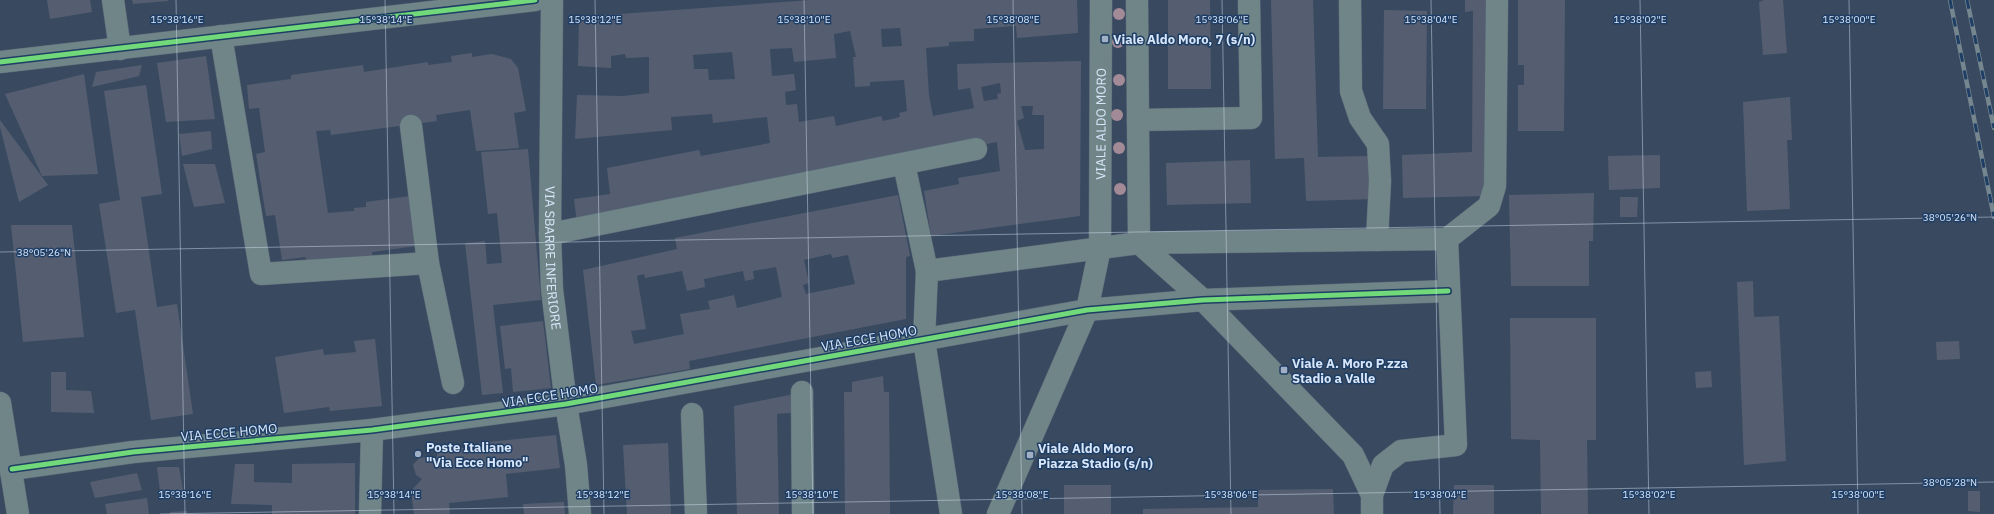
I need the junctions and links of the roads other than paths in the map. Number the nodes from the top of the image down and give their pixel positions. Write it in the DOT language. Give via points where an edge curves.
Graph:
graph roads {
  1 [pos="113,0"];
  2 [pos="535,0"];
  3 [pos="552,0"];
  4 [pos="1101,0"];
  5 [pos="1138,0"];
  6 [pos="1249,0"];
  7 [pos="1350,0"];
  8 [pos="1497,0"];
  9 [pos="221,36"];
  10 [pos="120,49"];
  11 [pos="0,62"];
  12 [pos="1138,120"];
  13 [pos="411,126"];
  14 [pos="976,149"];
  15 [pos="904,164"];
  16 [pos="550,234"];
  17 [pos="1447,239"];
  18 [pos="1377,240"];
  19 [pos="1139,243"];
  20 [pos="1100,248"];
  21 [pos="428,263"];
  22 [pos="927,270"];
  23 [pos="1448,291"];
  24 [pos="1203,300"];
  25 [pos="1087,310"];
  26 [pos="924,340"];
  27 [pos="453,383"];
  28 [pos="802,392"];
  29 [pos="0,403"];
  30 [pos="566,404"];
  31 [pos="692,414"];
  32 [pos="372,430"];
  33 [pos="2,434"];
  34 [pos="12,469"];
  35 [pos="1372,504"];
  36 [pos="18,514"];
  37 [pos="370,514"];
  38 [pos="580,514"];
  39 [pos="696,514"];
  40 [pos="803,514"];
  41 [pos="951,514"];
  42 [pos="998,514"];
  1 -- 10 [label="street"];
  2 -- 9 [label="street"];
  3 -- 16 [label="street, VIA SBARRE INFERIORE"];
  4 -- 20 [label="street, VIALE ALDO MORO"];
  5 -- 12 [label="street"];
  6 -- 12 [label="street" via="1251,118"];
  7 -- 18 [label="street" via="1351,91 1360,118 1378,144 1380,188"];
  8 -- 17 [label="street" via="1495,186 1489,206"];
  9 -- 10 [label="street"];
  9 -- 21 [label="street" via="261,274"];
  10 -- 11 [label="street"];
  12 -- 19 [label="street"];
  13 -- 21 [label="street"];
  14 -- 15 [label="street"];
  15 -- 16 [label="street"];
  15 -- 22 [label="street"];
  16 -- 30 [label="street, VIA SBARRE INFERIORE" via="552,288"];
  17 -- 18 [label="street"];
  17 -- 23 [label="street"];
  18 -- 19 [label="street"];
  19 -- 20 [label="street"];
  19 -- 24 [label="street"];
  20 -- 22 [label="street"];
  20 -- 25 [label="street, VIALE ALDO MORO"];
  21 -- 27 [label="street"];
  22 -- 26 [label="street"];
  23 -- 24 [label="street, VIA ECCE HOMO"];
  23 -- 35 [label="street" via="1456,445 1401,451 1383,465"];
  24 -- 25 [label="street, VIA ECCE HOMO"];
  24 -- 35 [label="street" via="1353,454"];
  25 -- 26 [label="street, VIA ECCE HOMO"];
  25 -- 42 [label="street, VIALE ALDO MORO"];
  26 -- 30 [label="street, VIA ECCE HOMO"];
  26 -- 41 [label="street"];
  28 -- 40 [label="street"];
  29 -- 33 [label="street"];
  30 -- 32 [label="street, VIA ECCE HOMO"];
  30 -- 38 [label="street, VIA SBARRE INFERIORE" via="576,465"];
  31 -- 39 [label="street"];
  32 -- 34 [label="street, VIA ECCE HOMO" via="133,452"];
  32 -- 37 [label="street"];
  33 -- 34 [label="street"];
  34 -- 36 [label="street"];
}
